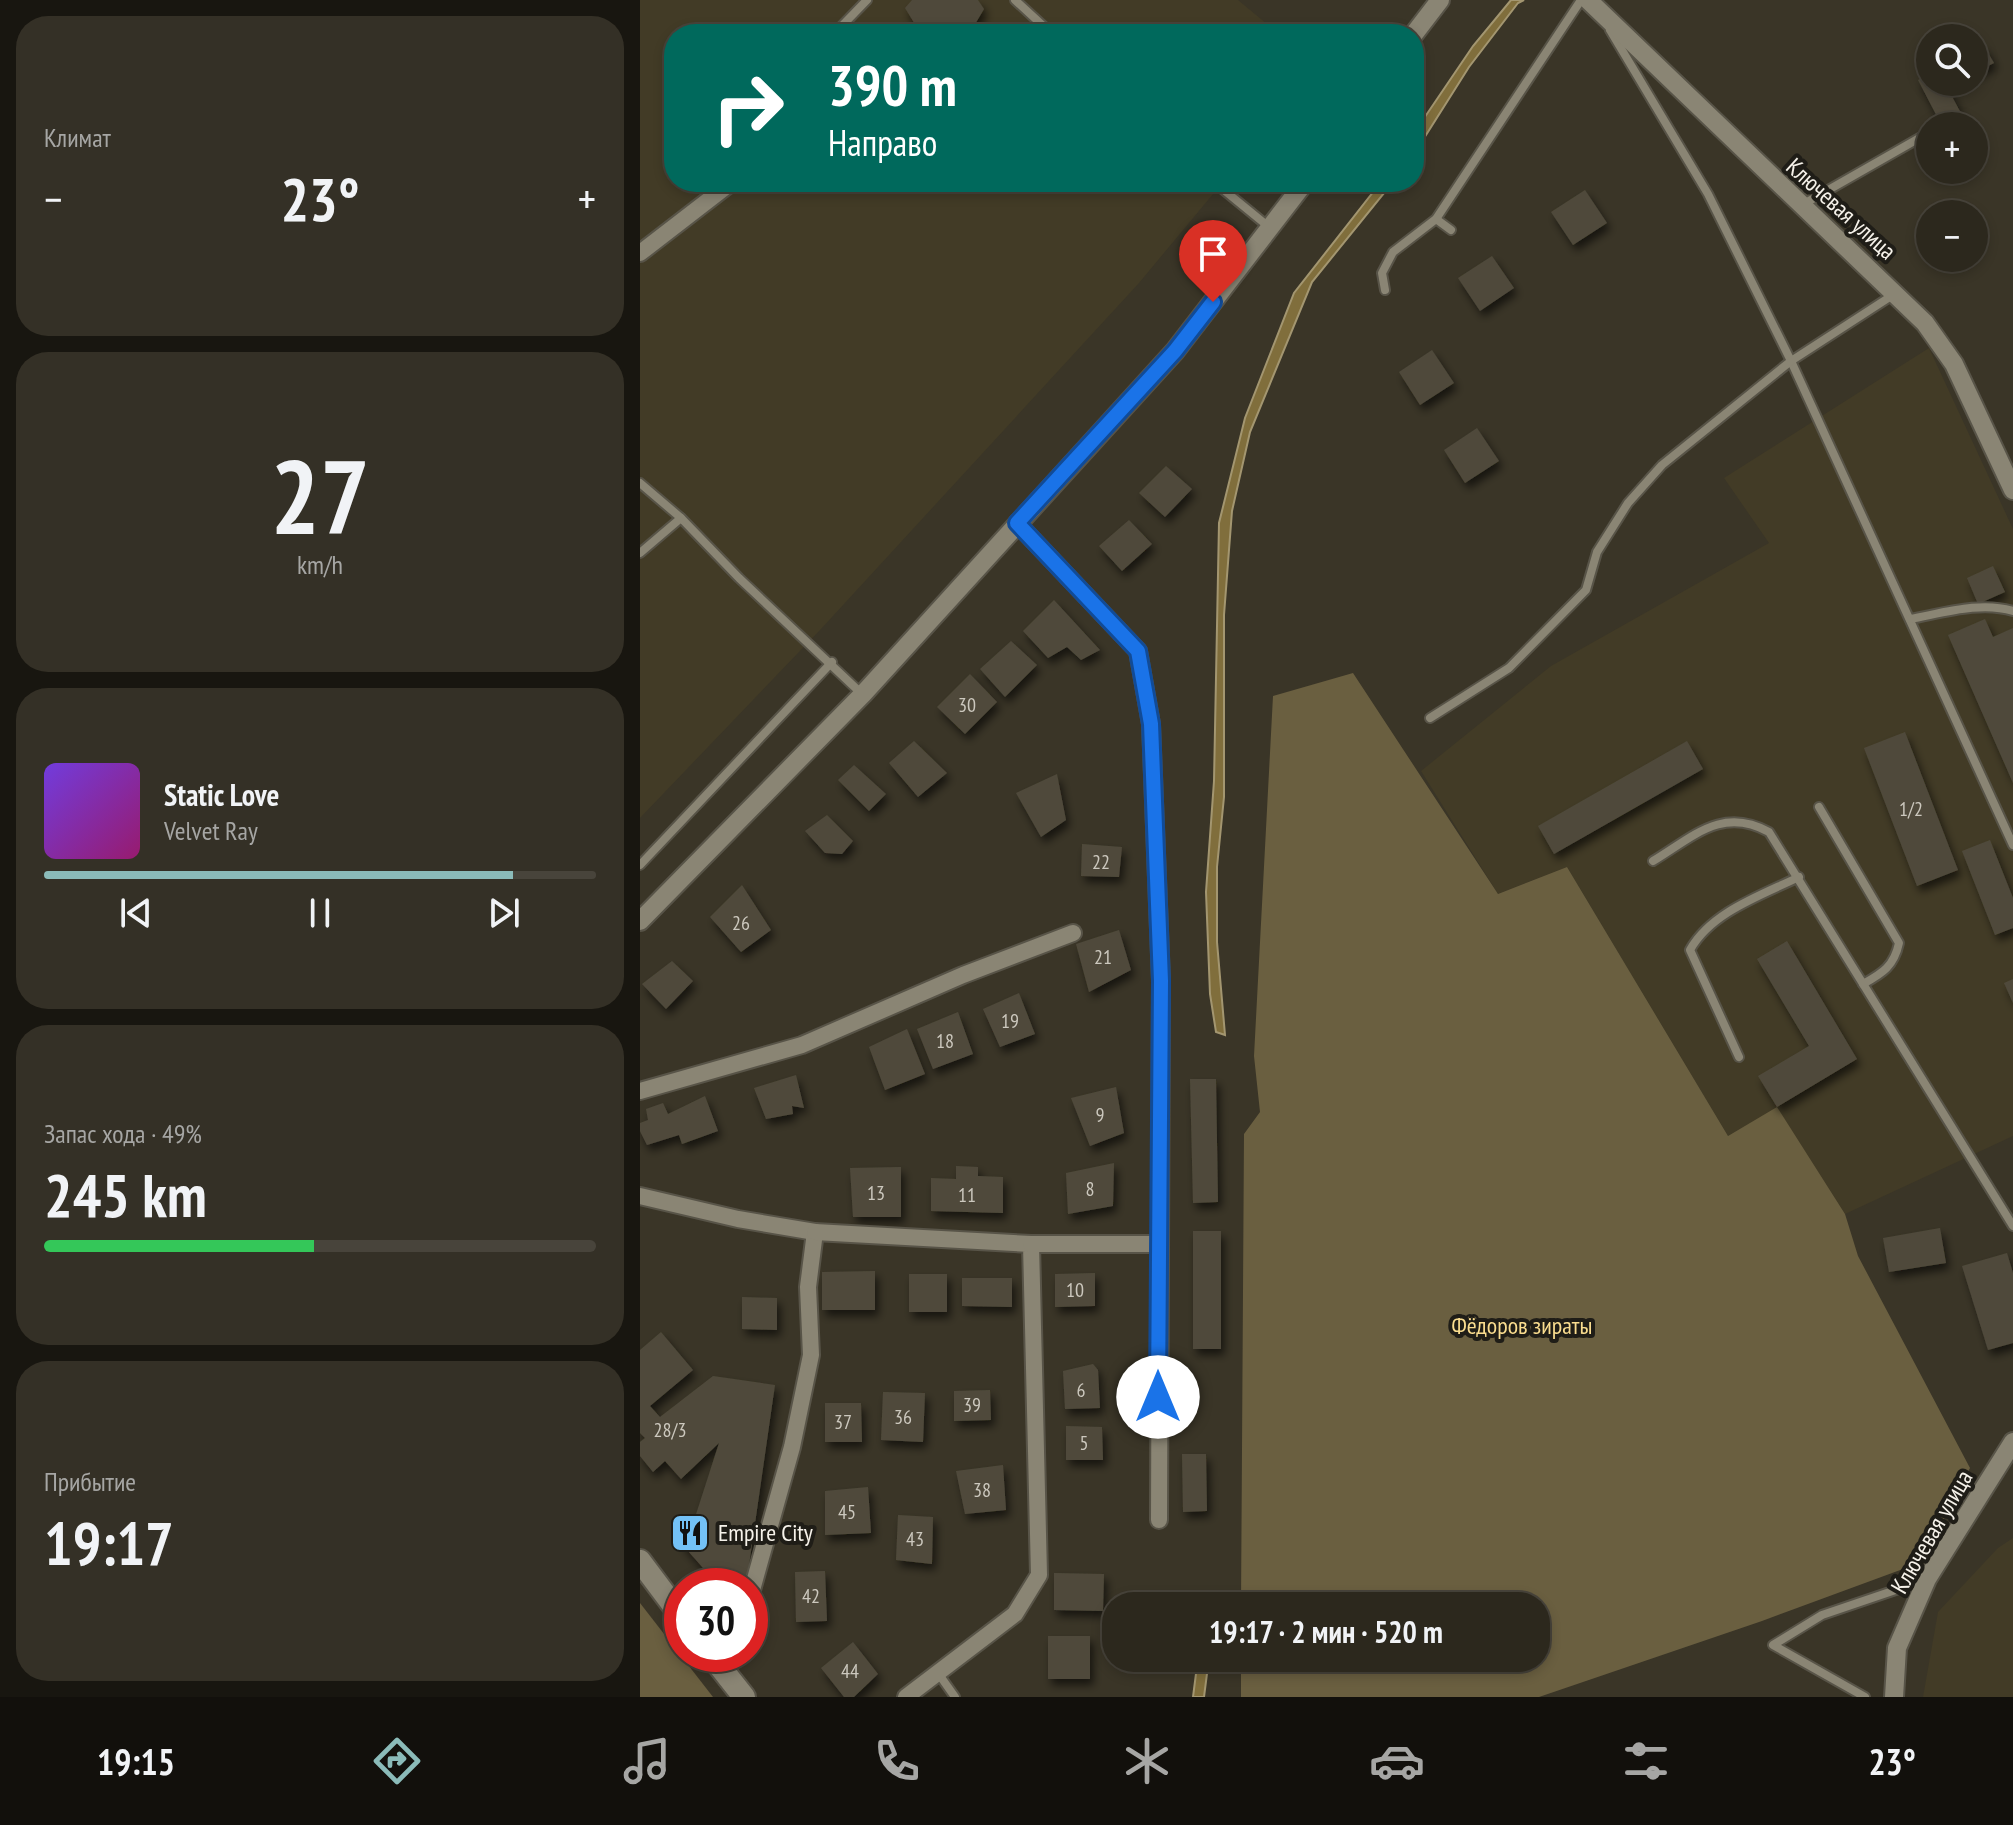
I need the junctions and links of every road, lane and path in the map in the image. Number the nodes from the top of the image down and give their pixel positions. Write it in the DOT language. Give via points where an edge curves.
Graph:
graph roads {
  1 [pos="867,0"];
  2 [pos="1015,0"];
  3 [pos="1440,0"];
  4 [pos="1588,2"];
  5 [pos="844,24"];
  6 [pos="1041,24"];
  7 [pos="1422,24"];
  8 [pos="1916,140"];
  9 [pos="719,192"];
  10 [pos="1226,192"];
  11 [pos="1297,192"];
  12 [pos="1801,205"];
  13 [pos="1436,219"];
  14 [pos="1270,227"];
  15 [pos="1451,230"];
  16 [pos="640,253"];
  17 [pos="1385,290"];
  18 [pos="1896,293"];
  19 [pos="1791,361"];
  20 [pos="640,483"];
  21 [pos="2013,490"];
  22 [pos="681,518"];
  23 [pos="1017,523"];
  24 [pos="640,553"];
  25 [pos="2013,611"];
  26 [pos="1910,619"];
  27 [pos="832,662"];
  28 [pos="863,694"];
  29 [pos="1430,718"];
  30 [pos="1819,807"];
  31 [pos="2013,845"];
  32 [pos="1653,861"];
  33 [pos="641,863"];
  34 [pos="1799,877"];
  35 [pos="640,921"];
  36 [pos="1073,933"];
  37 [pos="1863,984"];
  38 [pos="1739,1057"];
  39 [pos="640,1091"];
  40 [pos="640,1196"];
  41 [pos="2012,1228"];
  42 [pos="815,1232"];
  43 [pos="1031,1244"];
  44 [pos="1158,1244"];
  45 [pos="2013,1442"];
  46 [pos="1159,1520"];
  47 [pos="758,1568"];
  48 [pos="643,1573"];
  49 [pos="1927,1579"];
  50 [pos="664,1597"];
  51 [pos="728,1672"];
  52 [pos="938,1672"];
  53 [pos="744,1697"];
  54 [pos="906,1697"];
  55 [pos="955,1697"];
  56 [pos="1865,1697"];
  57 [pos="1894,1697"];
  1 -- 5 [label="lane"];
  2 -- 6 [label="lane"];
  3 -- 7 [label="street"];
  4 -- 12 [label="street, Ключевая улица"];
  4 -- 13 [label="lane"];
  4 -- 19 [label="lane" via="1708,194"];
  8 -- 12 [label="lane"];
  9 -- 16 [label="street"];
  10 -- 14 [label="lane"];
  11 -- 14 [label="street"];
  12 -- 18 [label="street, Ключевая улица"];
  13 -- 15 [label="lane"];
  13 -- 17 [label="lane" via="1393,252 1382,273"];
  14 -- 23 [label="street" via="1175,351"];
  18 -- 19 [label="lane"];
  18 -- 21 [label="street, Ключевая улица" via="1954,364"];
  19 -- 26 [label="lane"];
  19 -- 29 [label="lane" via="1662,465 1636,493 1597,552 1586,590 1509,668"];
  20 -- 22 [label="lane"];
  22 -- 24 [label="lane"];
  22 -- 27 [label="lane"];
  23 -- 28 [label="street"];
  23 -- 44 [label="street" via="1138,651 1151,724 1161,965"];
  25 -- 26 [label="lane" via="1966,608"];
  26 -- 31 [label="lane"];
  27 -- 28 [label="lane"];
  27 -- 33 [label="lane"];
  28 -- 35 [label="street"];
  30 -- 37 [label="lane" via="1899,943 1885,972"];
  32 -- 34 [label="lane" via="1714,823 1748,821 1769,832"];
  34 -- 37 [label="lane"];
  34 -- 38 [label="lane" via="1735,909 1699,934 1690,950"];
  36 -- 39 [label="street" via="802,1045"];
  37 -- 41 [label="lane"];
  40 -- 42 [label="street"];
  42 -- 43 [label="street"];
  42 -- 47 [label="street" via="808,1287 811,1355"];
  43 -- 44 [label="street"];
  43 -- 52 [label="street" via="1039,1575 1015,1614"];
  44 -- 46 [label="street"];
  45 -- 49 [label="street, Ключевая улица"];
  48 -- 50 [label="main road"];
  49 -- 56 [label="lane" via="1822,1615 1773,1645"];
  49 -- 57 [label="street, Ключевая улица" via="1897,1648"];
  51 -- 53 [label="main road"];
  52 -- 54 [label="street"];
  52 -- 55 [label="lane"];
}
